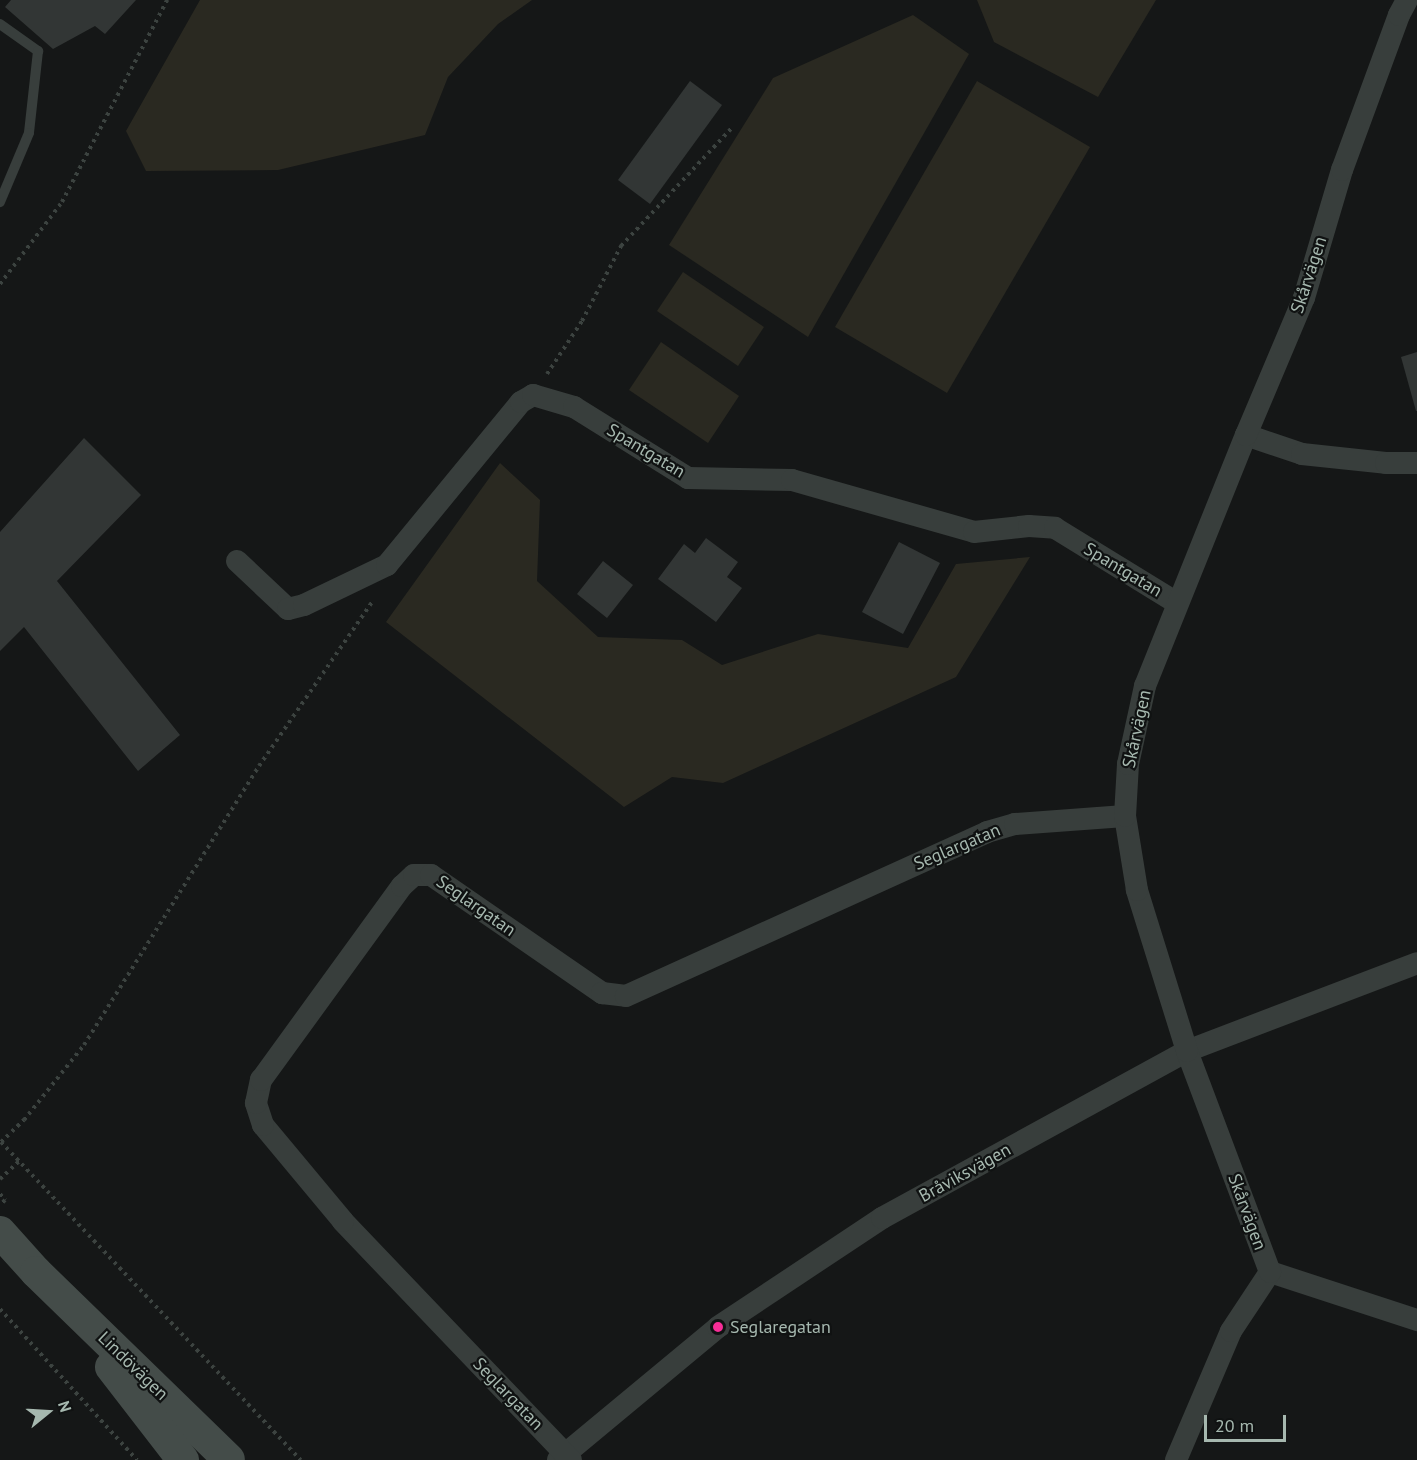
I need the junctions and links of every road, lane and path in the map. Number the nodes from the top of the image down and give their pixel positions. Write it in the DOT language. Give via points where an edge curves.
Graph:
graph roads {
  1 [pos="167,0"];
  2 [pos="1407,0"];
  3 [pos="0,24"];
  4 [pos="732,128"];
  5 [pos="0,202"];
  6 [pos="0,284"];
  7 [pos="533,395"];
  8 [pos="1246,435"];
  9 [pos="1417,463"];
  10 [pos="237,561"];
  11 [pos="387,565"];
  12 [pos="1177,603"];
  13 [pos="1125,816"];
  14 [pos="1417,963"];
  15 [pos="1188,1051"];
  16 [pos="1,1141"];
  17 [pos="19,1161"];
  18 [pos="0,1179"];
  19 [pos="0,1194"];
  20 [pos="0,1205"];
  21 [pos="0,1232"];
  22 [pos="36,1272"];
  23 [pos="1270,1272"];
  24 [pos="0,1309"];
  25 [pos="1417,1320"];
  26 [pos="565,1458"];
  27 [pos="136,1460"];
  28 [pos="183,1460"];
  29 [pos="229,1460"];
  30 [pos="301,1460"];
  31 [pos="1176,1460"];
  1 -- 6 [label="path" via="62,202"];
  2 -- 8 [label="street, Skårvägen" via="1342,170 1304,298"];
  3 -- 5 [label="lane" via="38,51 29,133"];
  4 -- 7 [label="path" via="621,246 582,321"];
  7 -- 11 [label="street" via="520,402"];
  7 -- 12 [label="street, Spantgatan" via="574,407 688,478 792,480 974,532 1029,526 1055,528"];
  8 -- 9 [label="street" via="1302,454 1386,464"];
  8 -- 12 [label="street, Skårvägen"];
  10 -- 11 [label="street" via="288,609"];
  11 -- 16 [label="path" via="376,596 259,766 84,1045 24,1120"];
  12 -- 13 [label="street, Skårvägen" via="1145,686 1128,764"];
  13 -- 15 [label="street, Skårvägen" via="1137,890"];
  13 -- 26 [label="street, Seglargatan" via="1014,824 987,832 626,996 602,993 431,875 414,875 402,886 261,1080 256,1103 263,1125 343,1221"];
  14 -- 15 [label="street, Bråviksvägen"];
  15 -- 23 [label="street, Skårvägen"];
  15 -- 26 [label="street, Bråviksvägen" via="882,1218 718,1327"];
  16 -- 17 [label="path"];
  17 -- 18 [label="path"];
  17 -- 30 [label="path"];
  19 -- 20 [label="path" via="5,1200"];
  21 -- 22 [label="main road, Lindövägen"];
  22 -- 28 [label="main road, Lindövägen"];
  22 -- 29 [label="main road, Lindövägen"];
  23 -- 25 [label="street"];
  23 -- 31 [label="street, Skårvägen" via="1231,1331"];
  24 -- 27 [label="path"];
}
